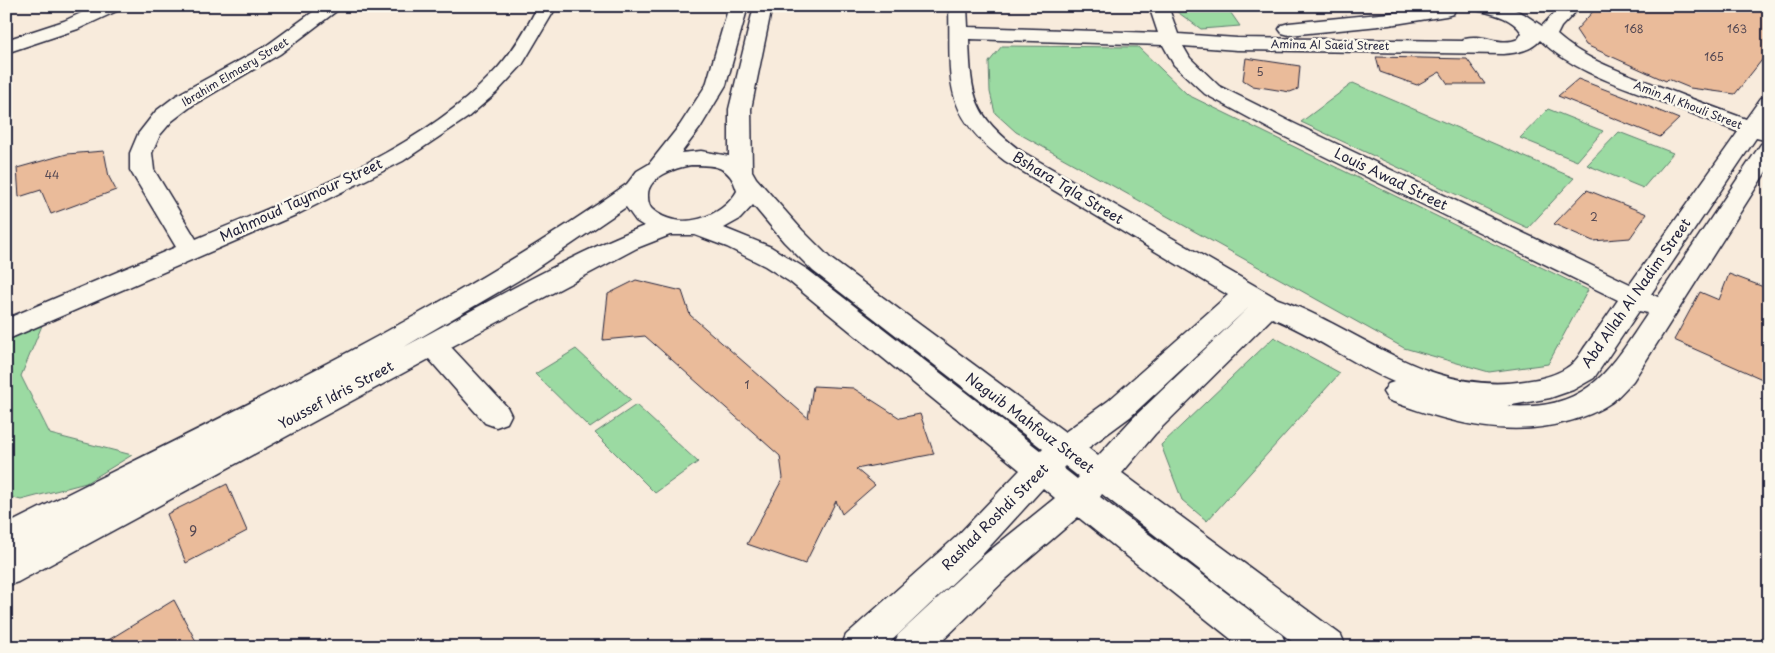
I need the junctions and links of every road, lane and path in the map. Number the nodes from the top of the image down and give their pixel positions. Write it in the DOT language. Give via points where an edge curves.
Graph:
graph roads {
  1 [pos="112,6"];
  2 [pos="334,6"];
  3 [pos="739,6"];
  4 [pos="763,6"];
  5 [pos="958,6"];
  6 [pos="1158,6"];
  7 [pos="1484,6"];
  8 [pos="1572,6"];
  9 [pos="1451,8"];
  10 [pos="535,13"];
  11 [pos="74,15"];
  12 [pos="960,33"];
  13 [pos="6,34"];
  14 [pos="1170,39"];
  15 [pos="1537,43"];
  16 [pos="1495,47"];
  17 [pos="6,48"];
  18 [pos="6,67"];
  19 [pos="1769,103"];
  20 [pos="1760,133"];
  21 [pos="1769,149"];
  22 [pos="658,168"];
  23 [pos="744,177"];
  24 [pos="638,187"];
  25 [pos="682,227"];
  26 [pos="186,245"];
  27 [pos="1635,297"];
  28 [pos="1257,299"];
  29 [pos="1664,311"];
  30 [pos="6,312"];
  31 [pos="6,330"];
  32 [pos="432,344"];
  33 [pos="496,415"];
  34 [pos="1064,449"];
  35 [pos="1041,469"];
  36 [pos="1100,476"];
  37 [pos="1078,498"];
  38 [pos="6,541"];
  39 [pos="6,571"];
  40 [pos="859,647"];
  41 [pos="911,647"];
  42 [pos="1269,647"];
  43 [pos="1328,647"];
  1 -- 11 [label="street"];
  2 -- 26 [label="street, Ibrahim Elmasry Street" via="273,50 185,100 164,116 149,134 141,153 142,170"];
  3 -- 22 [label="street" via="716,85 694,121"];
  4 -- 23 [label="street" via="740,109"];
  5 -- 12 [label="street, Bshara Tqla Street"];
  6 -- 14 [label="street, Louis Awad Street"];
  7 -- 15 [label="street" via="1506,12 1523,22"];
  8 -- 15 [label="street"];
  9 -- 14 [label="street, Amina Al Saeid Street" via="1326,26"];
  9 -- 16 [label="street" via="1441,18 1448,30 1465,40"];
  10 -- 26 [label="street, Mahmoud Taymour Street" via="524,49 509,68 478,98 438,129 335,186"];
  11 -- 13 [label="street"];
  11 -- 17 [label="street"];
  11 -- 18 [label="street" via="66,32 51,44"];
  12 -- 14 [label="street, Amina Al Saeid Street"];
  12 -- 28 [label="street, Bshara Tqla Street" via="964,101 976,122 996,143"];
  14 -- 16 [label="street, Amina Al Saeid Street" via="1237,44"];
  14 -- 27 [label="street, Louis Awad Street" via="1181,62 1228,100"];
  15 -- 16 [label="street, Amin Al Khouli Street"];
  15 -- 20 [label="street, Amin Al Khouli Street"];
  19 -- 20 [label="street, Abd Allah Al Nadim Street"];
  20 -- 27 [label="street, Abd Allah Al Nadim Street"];
  21 -- 29 [label="street"];
  22 -- 23 [label="street" via="673,161 708,158 724,161"];
  22 -- 24 [label="street"];
  23 -- 25 [label="street" via="749,191 732,214 721,220"];
  23 -- 34 [label="street, Naguib Mahfouz Street" via="822,266"];
  24 -- 25 [label="street" via="635,198 645,216"];
  24 -- 38 [label="street, Youssef Idris Street" via="544,253 420,327"];
  25 -- 32 [label="street, Youssef Idris Street" via="628,242"];
  25 -- 35 [label="street, Naguib Mahfouz Street" via="751,246 774,258"];
  26 -- 30 [label="street, Mahmoud Taymour Street"];
  26 -- 31 [label="street, Mahmoud Taymour Street"];
  27 -- 28 [label="street, Abd Allah Al Nadim Street" via="1584,370 1570,381 1529,393 1504,395 1477,394 1422,381"];
  27 -- 29 [label="street, Louis Awad Street"];
  28 -- 29 [label="street" via="1298,334 1387,387 1444,408 1504,417 1557,414 1598,398 1624,373"];
  28 -- 34 [label="street, Rashad Roshdi Street"];
  28 -- 36 [label="street"];
  32 -- 33 [label="street"];
  32 -- 39 [label="street, Youssef Idris Street"];
  34 -- 35 [label="street, Rashad Roshdi Street"];
  34 -- 36 [label="street, Naguib Mahfouz Street"];
  35 -- 37 [label="street, Naguib Mahfouz Street"];
  35 -- 40 [label="street, Rashad Roshdi Street" via="968,547"];
  36 -- 37 [label="street"];
  36 -- 43 [label="street, Naguib Mahfouz Street"];
  37 -- 41 [label="street" via="995,567"];
  37 -- 42 [label="street, Naguib Mahfouz Street"];
}
